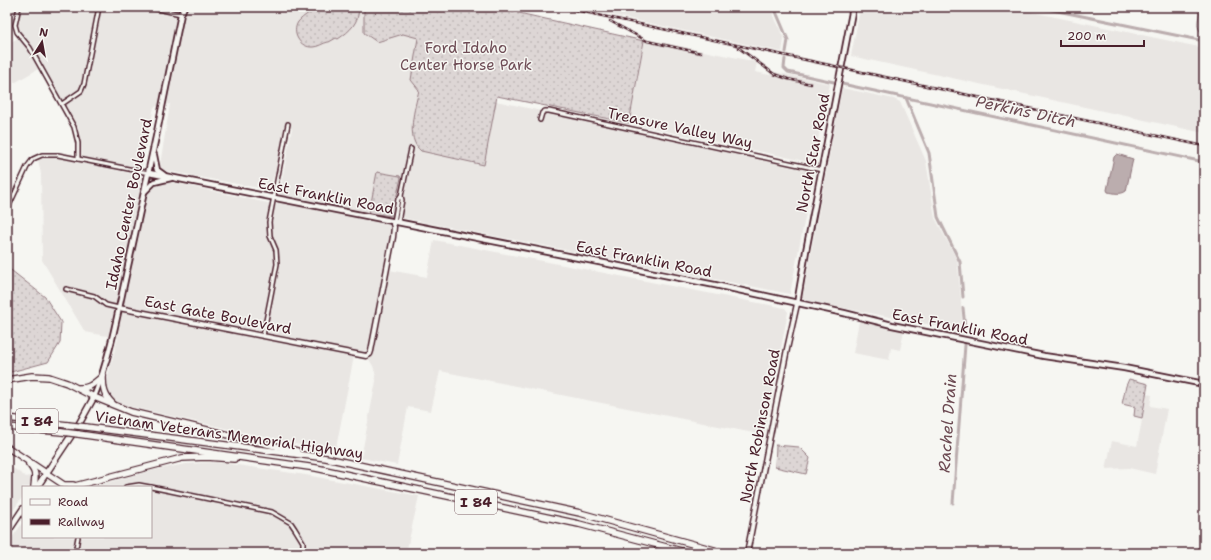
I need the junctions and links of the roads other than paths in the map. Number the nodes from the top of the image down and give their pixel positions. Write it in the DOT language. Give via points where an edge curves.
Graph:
graph roads {
  1 [pos="19,7"];
  2 [pos="99,7"];
  3 [pos="148,7"];
  4 [pos="180,7"];
  5 [pos="184,7"];
  6 [pos="853,7"];
  7 [pos="181,14"];
  8 [pos="62,104"];
  9 [pos="540,120"];
  10 [pos="288,124"];
  11 [pos="411,149"];
  12 [pos="153,152"];
  13 [pos="78,159"];
  14 [pos="822,170"];
  15 [pos="149,173"];
  16 [pos="165,176"];
  17 [pos="172,178"];
  18 [pos="145,191"];
  19 [pos="273,197"];
  20 [pos="7,210"];
  21 [pos="395,224"];
  22 [pos="66,289"];
  23 [pos="798,304"];
  24 [pos="119,308"];
  25 [pos="263,336"];
  26 [pos="103,376"];
  27 [pos="7,380"];
  28 [pos="1204,384"];
  29 [pos="76,387"];
  30 [pos="94,397"];
  31 [pos="118,408"];
  32 [pos="7,418"];
  33 [pos="7,427"];
  34 [pos="7,447"];
  35 [pos="326,458"];
  36 [pos="24,459"];
  37 [pos="260,460"];
  38 [pos="47,473"];
  39 [pos="36,486"];
  40 [pos="37,486"];
  41 [pos="73,486"];
  42 [pos="132,486"];
  43 [pos="145,486"];
  44 [pos="152,487"];
  45 [pos="22,512"];
  46 [pos="7,533"];
  47 [pos="78,538"];
  48 [pos="747,551"];
  49 [pos="75,553"];
  50 [pos="303,553"];
  51 [pos="689,553"];
  52 [pos="725,553"];
  1 -- 8 [label="street" via="17,32 30,48"];
  2 -- 8 [label="street" via="84,84 81,91"];
  3 -- 7 [label="street"];
  4 -- 7 [label="main road, Idaho Center Boulevard"];
  5 -- 7 [label="main road, Idaho Center Boulevard"];
  6 -- 14 [label="main road, North Star Road"];
  7 -- 12 [label="main road, Idaho Center Boulevard"];
  8 -- 13 [label="street" via="77,135"];
  9 -- 14 [label="street, Treasure Valley Way" via="542,113 549,111"];
  10 -- 19 [label="street"];
  11 -- 21 [label="street" via="402,196 398,199"];
  12 -- 15 [label="main road, Idaho Center Boulevard"];
  12 -- 16 [label="main road" via="157,170"];
  13 -- 15 [label="street, East Franklin Road"];
  13 -- 20 [label="street, East Franklin Road" via="42,154 33,159"];
  14 -- 23 [label="main road, North Star Road"];
  15 -- 16 [label="main road, East Franklin Road"];
  15 -- 18 [label="main road, Idaho Center Boulevard"];
  16 -- 17 [label="main road, East Franklin Road"];
  17 -- 18 [label="main road" via="154,182"];
  17 -- 19 [label="main road, East Franklin Road"];
  18 -- 24 [label="main road, Idaho Center Boulevard"];
  19 -- 21 [label="main road, East Franklin Road"];
  19 -- 25 [label="street" via="269,226 277,264"];
  21 -- 23 [label="main road, East Franklin Road" via="716,285"];
  21 -- 25 [label="street, East Gate Boulevard" via="368,356"];
  22 -- 24 [label="street, East Gate Boulevard" via="94,296 106,305"];
  23 -- 28 [label="main road, East Franklin Road" via="1013,350"];
  23 -- 48 [label="street, North Robinson Road"];
  24 -- 25 [label="street, East Gate Boulevard"];
  24 -- 26 [label="main road, Idaho Center Boulevard"];
  26 -- 29 [label="highway" via="88,388"];
  26 -- 30 [label="main road, Idaho Center Boulevard"];
  26 -- 31 [label="highway" via="105,394"];
  27 -- 29 [label="highway" via="32,376 49,377"];
  29 -- 30 [label="highway"];
  30 -- 31 [label="highway"];
  30 -- 38 [label="main road"];
  31 -- 35 [label="highway"];
  32 -- 35 [label="highway, Vietnam Veterans Memorial Highway / I 84, bridge"];
  33 -- 37 [label="highway, Vietnam Veterans Memorial Highway / I 84, bridge" via="78,434"];
  34 -- 36 [label="highway"];
  35 -- 52 [label="highway, Vietnam Veterans Memorial Highway / I 84" via="580,513"];
  36 -- 38 [label="highway"];
  36 -- 39 [label="highway" via="34,469"];
  37 -- 41 [label="highway" via="182,458"];
  37 -- 51 [label="highway, Vietnam Veterans Memorial Highway / I 84" via="316,468 579,524"];
  38 -- 40 [label="main road"];
  38 -- 41 [label="highway" via="64,485"];
  42 -- 43 [label="street"];
  44 -- 50 [label="street" via="272,512 291,523 296,529 303,542"];
  45 -- 46 [label="main road"];
  47 -- 49 [label="street"];
}
